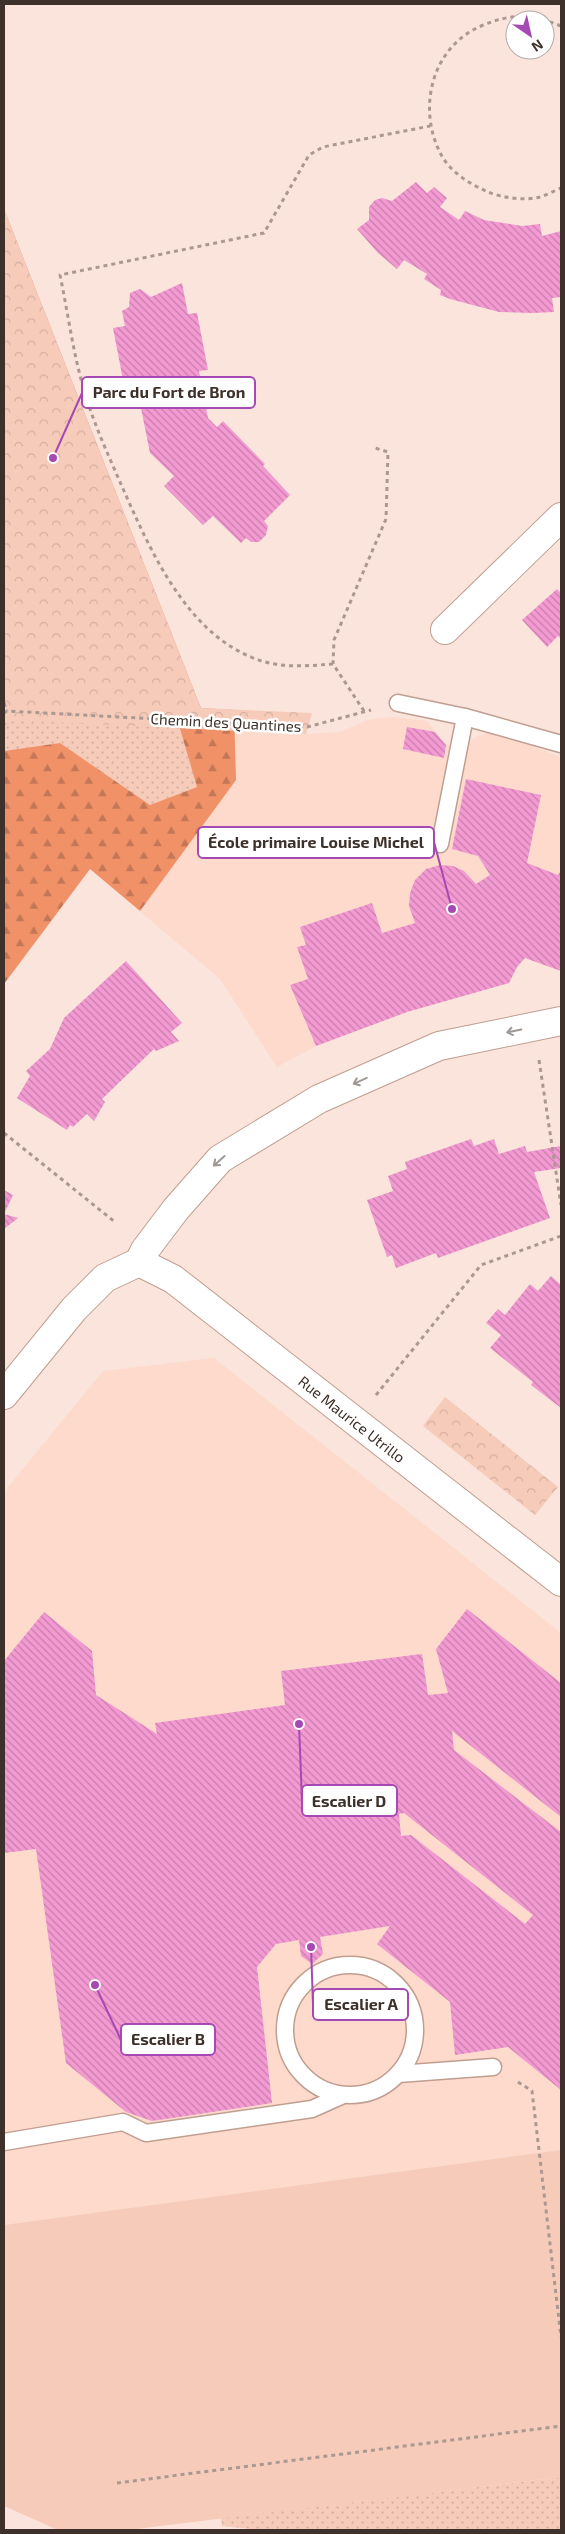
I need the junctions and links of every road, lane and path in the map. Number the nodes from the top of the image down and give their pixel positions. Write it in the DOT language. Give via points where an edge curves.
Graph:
graph roads {
  1 [pos="561,26"];
  2 [pos="430,126"];
  3 [pos="561,188"];
  4 [pos="372,447"];
  5 [pos="561,517"];
  6 [pos="445,630"];
  7 [pos="333,664"];
  8 [pos="4,703"];
  9 [pos="398,703"];
  10 [pos="5,712"];
  11 [pos="364,712"];
  12 [pos="465,717"];
  13 [pos="561,744"];
  14 [pos="440,844"];
  15 [pos="561,1021"];
  16 [pos="534,1026"];
  17 [pos="4,1134"];
  18 [pos="561,1205"];
  19 [pos="115,1222"];
  20 [pos="561,1236"];
  21 [pos="139,1262"];
  22 [pos="4,1396"];
  23 [pos="355,1421"];
  24 [pos="561,1582"];
  25 [pos="493,2067"];
  26 [pos="398,2074"];
  27 [pos="341,2096"];
  28 [pos="4,2142"];
  29 [pos="561,2337"];
  30 [pos="561,2426"];
  31 [pos="117,2483"];
  1 -- 2 [label="path" via="538,16 502,17 469,31 443,56 430,90"];
  2 -- 3 [label="path" via="444,159 469,184 503,198 539,198"];
  2 -- 7 [label="path" via="323,147 309,155 264,232 60,275 84,390 98,432 153,556 212,633 251,657 285,666"];
  4 -- 7 [label="path" via="388,452 386,519 334,640"];
  5 -- 6 [label="street"];
  7 -- 11 [label="path"];
  8 -- 10 [label="path"];
  9 -- 11 [label="path, Chemin des Quantines"];
  9 -- 12 [label="lane"];
  10 -- 11 [label="path, Chemin des Quantines" via="307,727"];
  12 -- 13 [label="lane"];
  12 -- 14 [label="lane"];
  15 -- 16 [label="street"];
  16 -- 18 [label="path"];
  16 -- 21 [label="street, one-way" via="440,1046 319,1099 220,1159 176,1209"];
  17 -- 19 [label="path"];
  20 -- 23 [label="path" via="481,1265"];
  21 -- 22 [label="street" via="104,1278 74,1309"];
  21 -- 23 [label="street, Rue Maurice Utrillo" via="173,1279"];
  23 -- 24 [label="street, Rue Maurice Utrillo"];
  25 -- 26 [label="lane"];
  25 -- 29 [label="path" via="532,2091"];
  26 -- 27 [label="lane" via="382,2087 363,2095"];
  26 -- 27 [label="lane" via="411,2056 416,2034 414,2011 404,1991 388,1975 368,1966 344,1964 323,1970 304,1982 291,2001 285,2021 286,2042 292,2061 305,2077 322,2089"];
  27 -- 28 [label="lane" via="312,2109 146,2133 123,2122"];
  30 -- 31 [label="path"];
}
